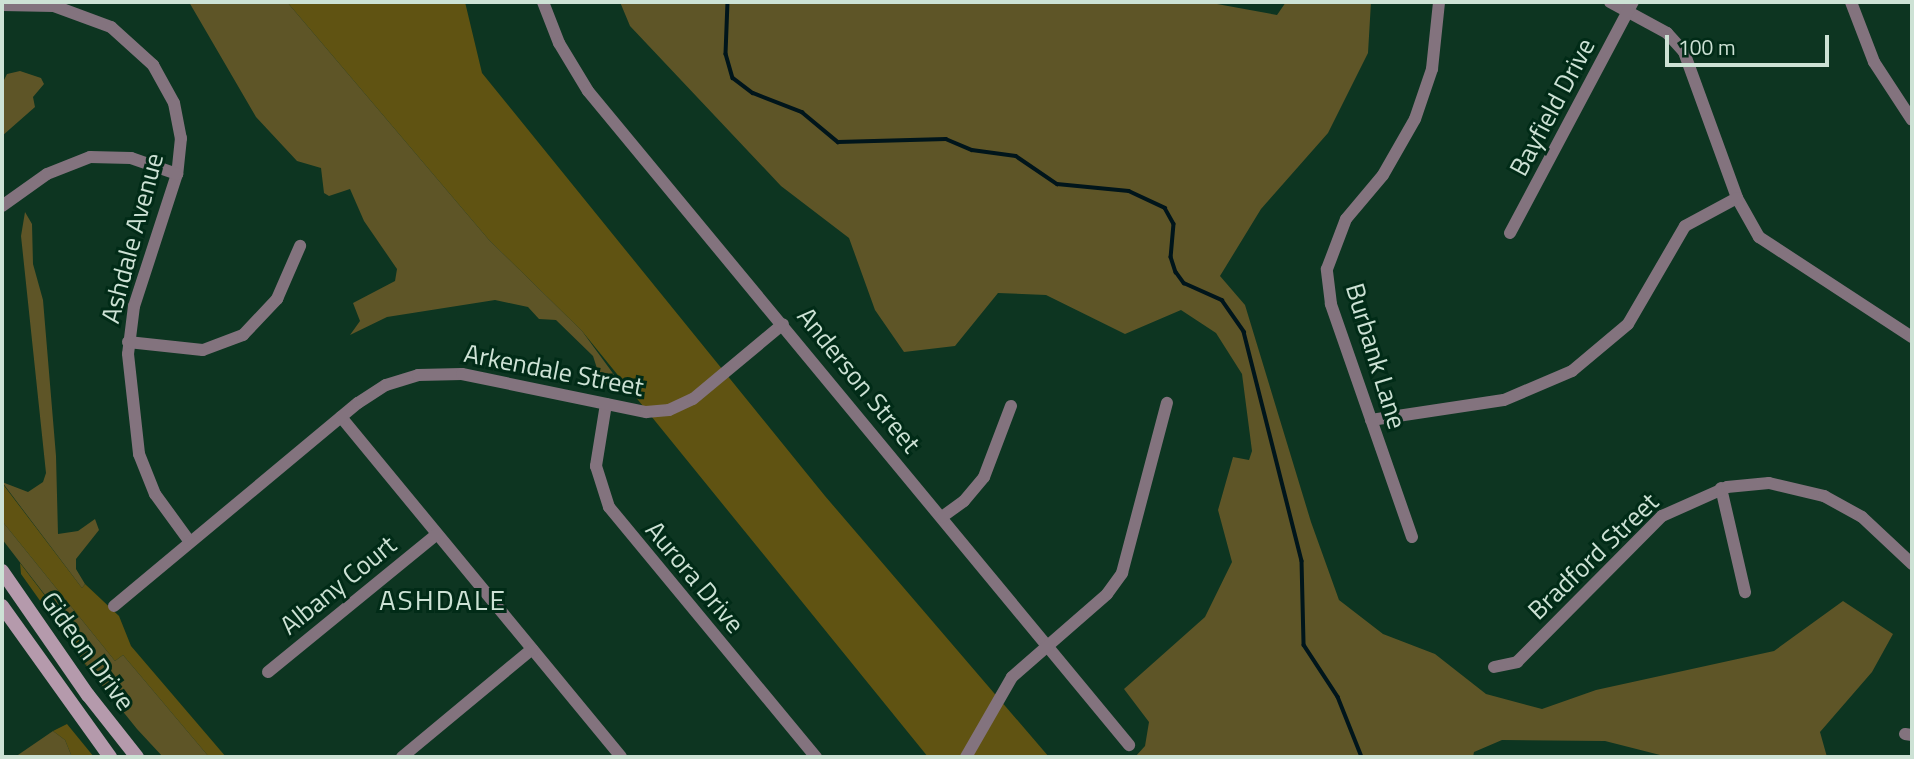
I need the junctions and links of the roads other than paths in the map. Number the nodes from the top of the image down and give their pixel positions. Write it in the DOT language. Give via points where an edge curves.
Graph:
graph roads {
  1 [pos="543,2"];
  2 [pos="1439,2"];
  3 [pos="1611,2"];
  4 [pos="1851,2"];
  5 [pos="2,5"];
  6 [pos="1631,6"];
  7 [pos="1911,116"];
  8 [pos="177,174"];
  9 [pos="1737,198"];
  10 [pos="2,206"];
  11 [pos="1510,233"];
  12 [pos="300,246"];
  13 [pos="783,324"];
  14 [pos="1912,337"];
  15 [pos="128,342"];
  16 [pos="1167,403"];
  17 [pos="606,404"];
  18 [pos="1011,407"];
  19 [pos="341,417"];
  20 [pos="1371,420"];
  21 [pos="1721,488"];
  22 [pos="942,517"];
  23 [pos="437,534"];
  24 [pos="1412,537"];
  25 [pos="190,542"];
  26 [pos="1912,564"];
  27 [pos="2,571"];
  28 [pos="1745,592"];
  29 [pos="2,606"];
  30 [pos="114,606"];
  31 [pos="1047,646"];
  32 [pos="532,649"];
  33 [pos="1494,667"];
  34 [pos="268,672"];
  35 [pos="1129,745"];
  36 [pos="110,757"];
  37 [pos="137,757"];
  38 [pos="402,757"];
  39 [pos="621,757"];
  40 [pos="816,757"];
  41 [pos="966,757"];
  1 -- 13 [label="street, Anderson Street" via="558,41 588,91"];
  2 -- 20 [label="street, Burbank Lane" via="1432,69 1415,119 1383,175 1346,219 1327,270 1331,304"];
  3 -- 6 [label="street"];
  4 -- 7 [label="street" via="1874,62"];
  5 -- 8 [label="street, Ashdale Avenue" via="74,10 111,27 142,52 174,103 181,138"];
  6 -- 9 [label="street" via="1667,33 1688,58"];
  6 -- 11 [label="street, Bayfield Drive"];
  8 -- 10 [label="street" via="131,158 90,157 47,174"];
  8 -- 15 [label="street, Ashdale Avenue" via="134,306"];
  9 -- 14 [label="street" via="1751,226 1772,249"];
  9 -- 20 [label="street" via="1685,226 1628,324 1572,371 1504,400"];
  12 -- 15 [label="street" via="278,299 243,335 203,350"];
  13 -- 17 [label="street, Arkendale Street" via="682,406 656,412"];
  13 -- 22 [label="street, Anderson Street"];
  15 -- 25 [label="street, Ashdale Avenue" via="139,454 155,494"];
  16 -- 31 [label="street" via="1122,573 1107,594"];
  17 -- 19 [label="street, Arkendale Street" via="462,374 432,373 386,385"];
  17 -- 40 [label="street, Aurora Drive" via="596,467 609,507"];
  18 -- 22 [label="street" via="984,477 964,501"];
  19 -- 23 [label="street"];
  19 -- 25 [label="street, Arkendale Street"];
  20 -- 24 [label="street, Burbank Lane"];
  21 -- 26 [label="street, Bradford Street" via="1769,483 1824,496 1862,517"];
  21 -- 28 [label="street"];
  21 -- 33 [label="street, Bradford Street" via="1661,516 1517,662"];
  22 -- 31 [label="street, Anderson Street"];
  23 -- 32 [label="street"];
  23 -- 34 [label="street, Albany Court"];
  25 -- 30 [label="street, Arkendale Street"];
  27 -- 37 [label="main road, Gideon Drive"];
  29 -- 36 [label="main road, Gideon Drive"];
  31 -- 35 [label="street, Anderson Street"];
  31 -- 41 [label="street" via="1001,693 984,733"];
  32 -- 38 [label="street"];
  32 -- 39 [label="street"];
}
